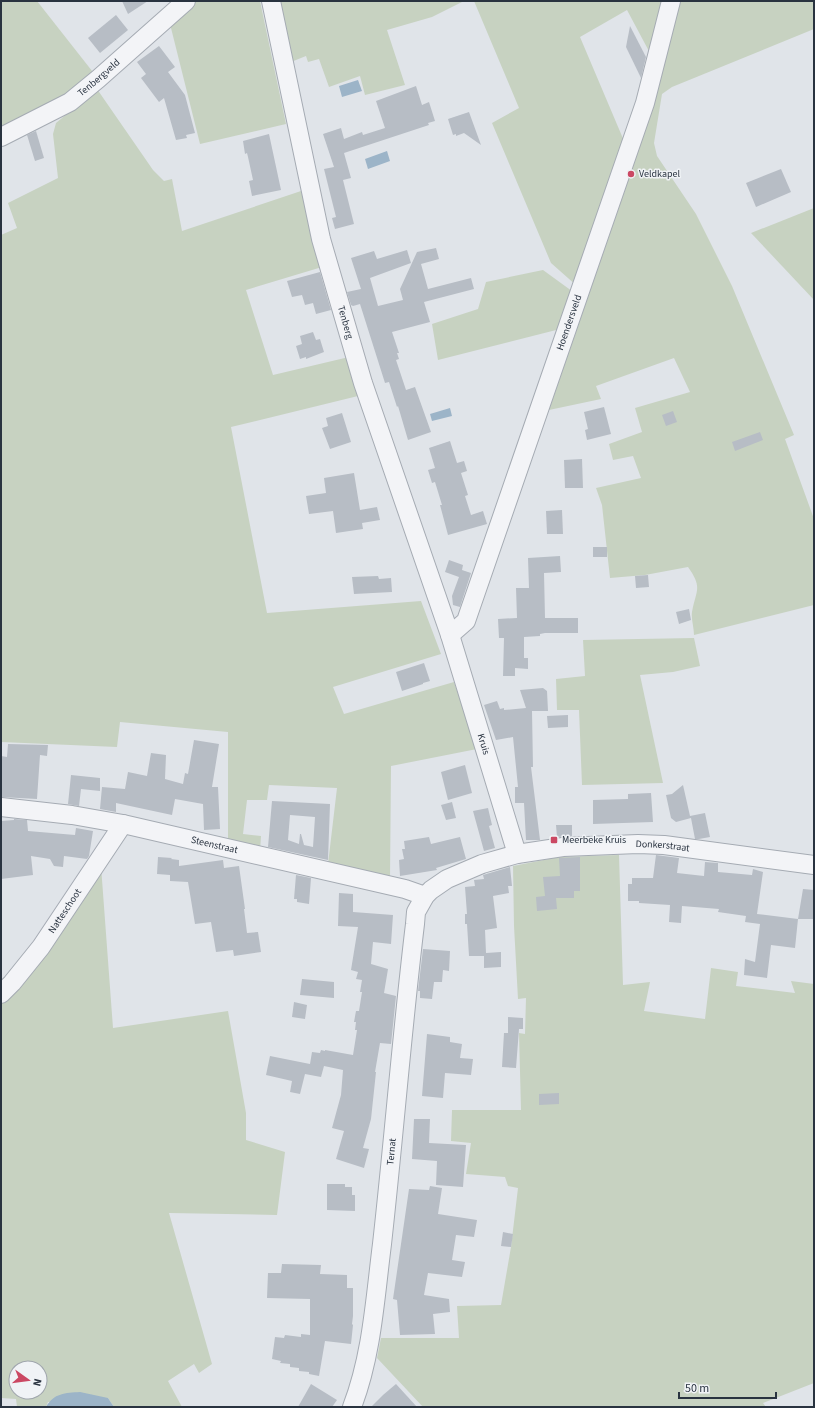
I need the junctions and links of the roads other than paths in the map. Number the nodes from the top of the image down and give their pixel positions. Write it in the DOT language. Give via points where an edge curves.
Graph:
graph roads {
  1 [pos="186,1"];
  2 [pos="271,1"];
  3 [pos="671,1"];
  4 [pos="1,137"];
  5 [pos="450,635"];
  6 [pos="1,807"];
  7 [pos="124,824"];
  8 [pos="517,854"];
  9 [pos="814,865"];
  10 [pos="425,896"];
  11 [pos="1,994"];
  12 [pos="352,1407"];
  1 -- 4 [label="street, Tenbergveld" via="70,102"];
  2 -- 5 [label="street, Tenberg" via="321,239 362,383"];
  3 -- 5 [label="street, Hoendersveld" via="645,103 466,620"];
  5 -- 8 [label="street, Kruis"];
  6 -- 7 [label="street, Steenstraat"];
  7 -- 10 [label="street, Steenstraat" via="405,889"];
  7 -- 11 [label="street, Natteschoot" via="41,947"];
  8 -- 9 [label="street, Donkerstraat" via="563,847 644,844"];
  8 -- 10 [label="street, Donkerstraat" via="482,864 447,879"];
  10 -- 12 [label="street, Ternat" via="416,912 414,924 389,1184 370,1342 363,1376"];
}
